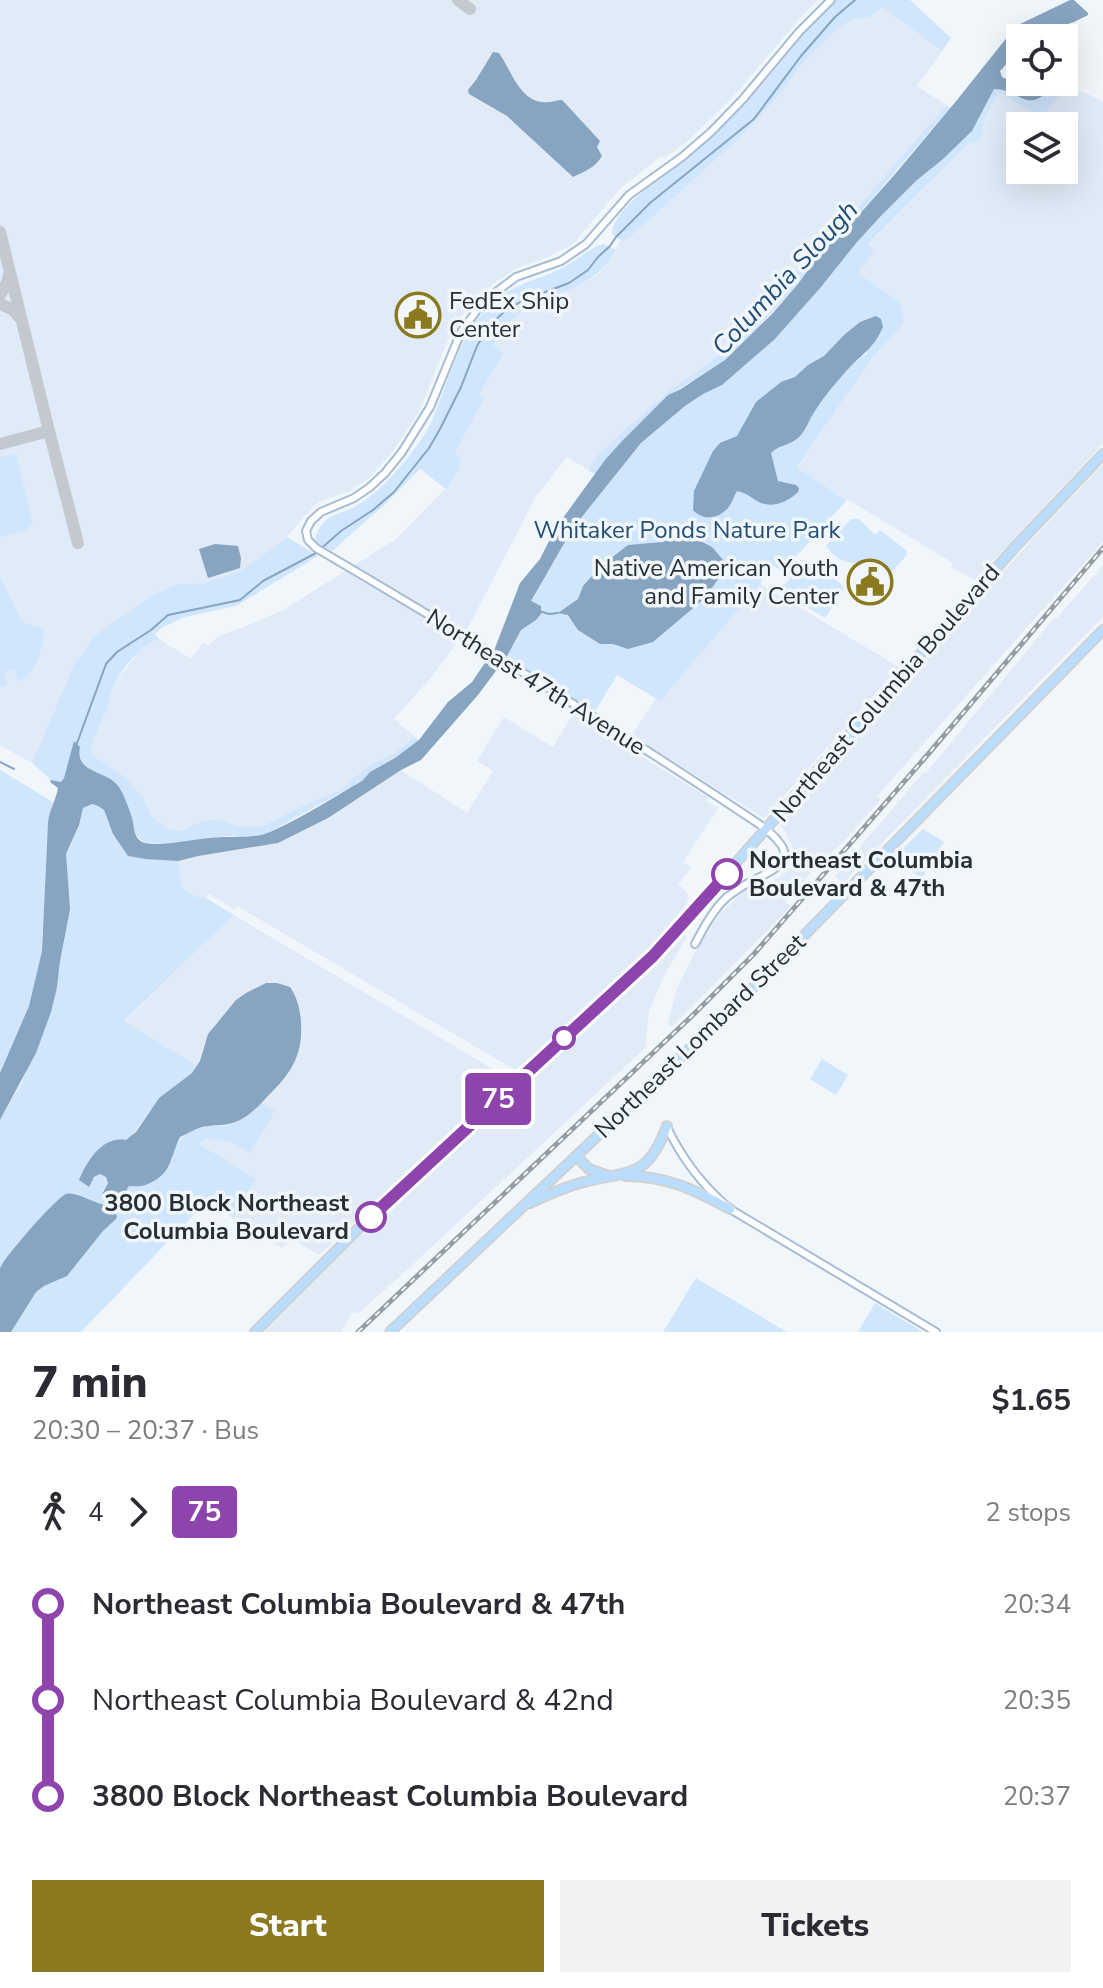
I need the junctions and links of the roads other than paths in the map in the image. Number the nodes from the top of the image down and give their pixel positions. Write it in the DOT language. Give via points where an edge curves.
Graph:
graph roads {
  1 [pos="831,0"];
  2 [pos="1103,454"];
  3 [pos="1103,630"];
  4 [pos="765,830"];
  5 [pos="695,944"];
  6 [pos="667,1126"];
  7 [pos="576,1156"];
  8 [pos="619,1176"];
  9 [pos="524,1205"];
  10 [pos="730,1209"];
  11 [pos="255,1332"];
  12 [pos="390,1332"];
  13 [pos="936,1332"];
  1 -- 4 [label="street, Northeast 47th Avenue" via="711,132 629,195 586,244 561,261 516,277 483,302 461,332 430,407 402,452 365,491 317,515 307,527 316,548 488,651"];
  2 -- 4 [label="main road, Northeast Columbia Boulevard"];
  3 -- 7 [label="main road, Northeast Lombard Street" via="738,1003"];
  4 -- 5 [label="street" via="782,846 779,866 729,896"];
  4 -- 11 [label="main road, Northeast Columbia Boulevard" via="653,956 363,1224"];
  6 -- 8 [label="main road" via="648,1161"];
  6 -- 10 [label="street" via="690,1167"];
  7 -- 8 [label="main road" via="595,1172"];
  7 -- 9 [label="main road, Northeast Lombard Street"];
  8 -- 9 [label="main road" via="583,1182"];
  8 -- 10 [label="main road" via="680,1184"];
  9 -- 12 [label="main road, Northeast Lombard Street"];
  10 -- 13 [label="street"];
}
